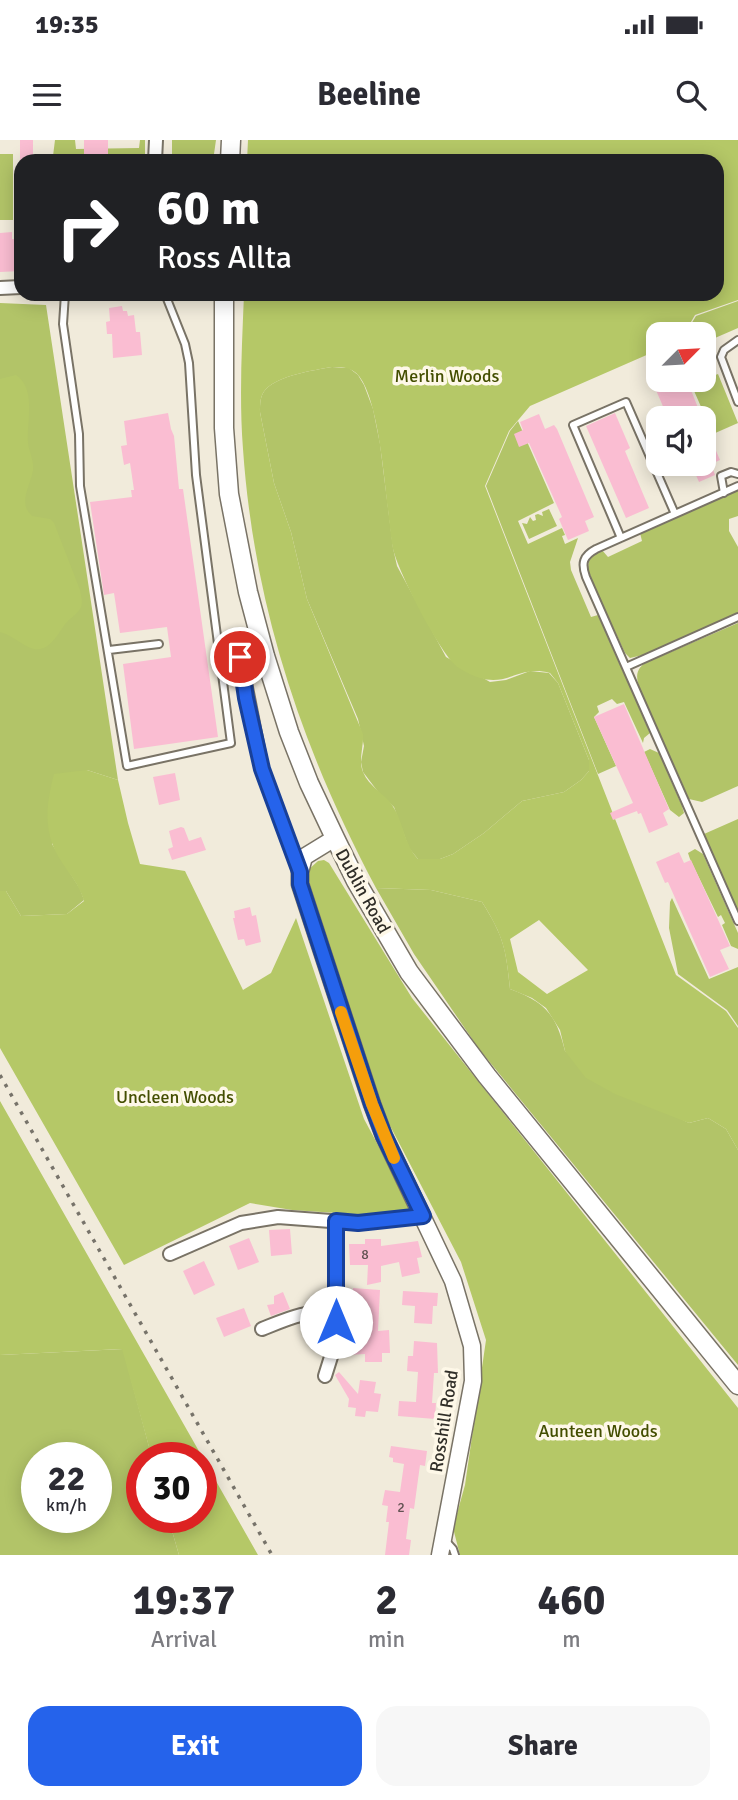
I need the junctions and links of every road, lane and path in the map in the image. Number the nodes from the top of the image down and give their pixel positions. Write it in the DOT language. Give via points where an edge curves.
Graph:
graph roads {
  1 [pos="65,301"];
  2 [pos="168,301"];
  3 [pos="223,301"];
  4 [pos="738,340"];
  5 [pos="738,402"];
  6 [pos="738,474"];
  7 [pos="738,486"];
  8 [pos="724,493"];
  9 [pos="674,514"];
  10 [pos="621,538"];
  11 [pos="738,617"];
  12 [pos="159,644"];
  13 [pos="109,650"];
  14 [pos="240,657"];
  15 [pos="626,667"];
  16 [pos="335,838"];
  17 [pos="300,872"];
  18 [pos="738,921"];
  19 [pos="423,1216"];
  20 [pos="336,1221"];
  21 [pos="170,1254"];
  22 [pos="337,1312"];
  23 [pos="262,1329"];
  24 [pos="325,1376"];
  25 [pos="738,1385"];
  26 [pos="443,1537"];
  27 [pos="440,1555"];
  28 [pos="455,1555"];
  1 -- 13 [label="lane" via="80,486"];
  2 -- 13 [label="lane" via="189,363 196,475 232,743 127,766"];
  3 -- 16 [label="main road, Dublin Road" via="229,495 248,592 289,732"];
  4 -- 5 [label="lane" via="721,356"];
  6 -- 8 [label="lane" via="721,476"];
  7 -- 8 [label="lane"];
  8 -- 9 [label="lane"];
  9 -- 10 [label="lane"];
  9 -- 10 [label="lane" via="626,402 573,425"];
  10 -- 15 [label="lane" via="585,556 583,569"];
  11 -- 15 [label="lane"];
  12 -- 13 [label="lane"];
  14 -- 17 [label="street" via="260,758"];
  15 -- 18 [label="lane"];
  16 -- 17 [label="street" via="304,857"];
  16 -- 25 [label="main road, Dublin Road" via="416,982"];
  17 -- 19 [label="street, Rosshill Road" via="300,884 372,1104"];
  19 -- 20 [label="street"];
  19 -- 26 [label="street, Rosshill Road" via="453,1281 472,1346 473,1381"];
  20 -- 21 [label="street" via="278,1217 241,1223"];
  20 -- 22 [label="street"];
  22 -- 23 [label="street" via="311,1311"];
  22 -- 24 [label="street" via="335,1344"];
  26 -- 27 [label="street, Rosshill Road"];
  26 -- 28 [label="lane"];
}
